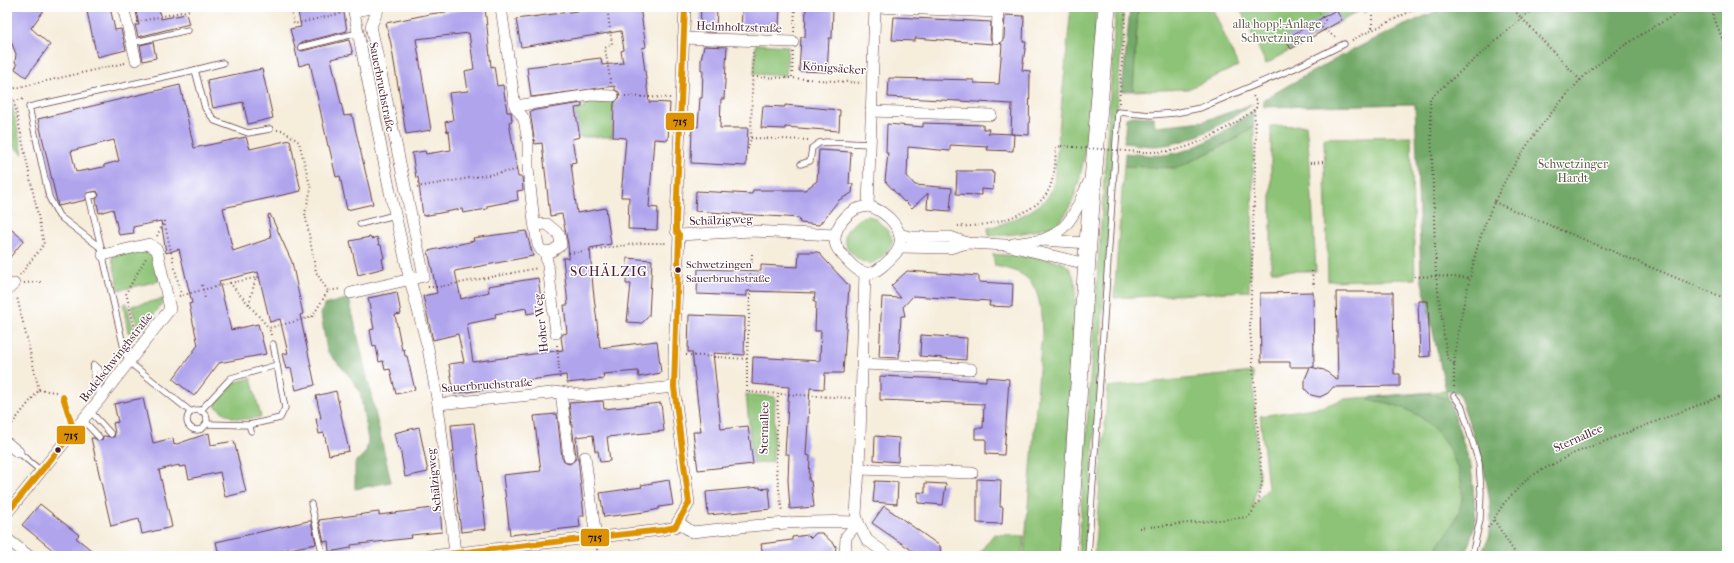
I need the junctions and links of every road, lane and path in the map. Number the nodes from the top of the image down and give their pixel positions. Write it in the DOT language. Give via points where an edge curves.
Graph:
graph roads {
  1 [pos="122,7"];
  2 [pos="190,7"];
  3 [pos="290,7"];
  4 [pos="378,7"];
  5 [pos="501,7"];
  6 [pos="607,7"];
  7 [pos="685,7"];
  8 [pos="795,7"];
  9 [pos="875,7"];
  10 [pos="1107,7"];
  11 [pos="1126,7"];
  12 [pos="1315,7"];
  13 [pos="1372,7"];
  14 [pos="1419,7"];
  15 [pos="1511,7"];
  16 [pos="1535,7"];
  17 [pos="1689,7"];
  18 [pos="1710,7"];
  19 [pos="353,9"];
  20 [pos="998,9"];
  21 [pos="1522,17"];
  22 [pos="126,24"];
  23 [pos="188,30"];
  24 [pos="1372,30"];
  25 [pos="358,33"];
  26 [pos="683,38"];
  27 [pos="997,38"];
  28 [pos="753,40"];
  29 [pos="793,42"];
  30 [pos="131,43"];
  31 [pos="1344,44"];
  32 [pos="301,47"];
  33 [pos="1727,51"];
  34 [pos="136,60"];
  35 [pos="223,63"];
  36 [pos="195,70"];
  37 [pos="753,77"];
  38 [pos="792,78"];
  39 [pos="1581,81"];
  40 [pos="873,84"];
  41 [pos="1249,89"];
  42 [pos="7,91"];
  43 [pos="613,96"];
  44 [pos="681,99"];
  45 [pos="515,106"];
  46 [pos="1254,110"];
  47 [pos="871,111"];
  48 [pos="1118,112"];
  49 [pos="991,115"];
  50 [pos="270,129"];
  51 [pos="751,138"];
  52 [pos="819,143"];
  53 [pos="869,144"];
  54 [pos="748,150"];
  55 [pos="1324,162"];
  56 [pos="1310,163"];
  57 [pos="801,164"];
  58 [pos="528,168"];
  59 [pos="1094,172"];
  60 [pos="406,189"];
  61 [pos="95,195"];
  62 [pos="1494,202"];
  63 [pos="868,206"];
  64 [pos="395,215"];
  65 [pos="360,224"];
  66 [pos="535,225"];
  67 [pos="955,226"];
  68 [pos="900,234"];
  69 [pos="835,235"];
  70 [pos="679,239"];
  71 [pos="1043,240"];
  72 [pos="967,243"];
  73 [pos="1088,243"];
  74 [pos="1006,245"];
  75 [pos="153,246"];
  76 [pos="899,247"];
  77 [pos="558,248"];
  78 [pos="102,251"];
  79 [pos="545,252"];
  80 [pos="752,254"];
  81 [pos="1087,264"];
  82 [pos="548,266"];
  83 [pos="1312,271"];
  84 [pos="866,273"];
  85 [pos="1436,276"];
  86 [pos="256,277"];
  87 [pos="259,277"];
  88 [pos="1415,277"];
  89 [pos="1470,278"];
  90 [pos="41,282"];
  91 [pos="230,283"];
  92 [pos="411,283"];
  93 [pos="13,285"];
  94 [pos="202,285"];
  95 [pos="1314,287"];
  96 [pos="203,290"];
  97 [pos="328,291"];
  98 [pos="351,293"];
  99 [pos="181,295"];
  100 [pos="168,298"];
  101 [pos="205,299"];
  102 [pos="1727,299"];
  103 [pos="249,304"];
  104 [pos="269,328"];
  105 [pos="556,333"];
  106 [pos="273,344"];
  107 [pos="139,349"];
  108 [pos="674,354"];
  109 [pos="747,359"];
  110 [pos="129,362"];
  111 [pos="863,364"];
  112 [pos="1454,364"];
  113 [pos="277,365"];
  114 [pos="971,369"];
  115 [pos="98,387"];
  116 [pos="674,387"];
  117 [pos="39,390"];
  118 [pos="561,392"];
  119 [pos="778,394"];
  120 [pos="1727,394"];
  121 [pos="63,395"];
  122 [pos="1454,396"];
  123 [pos="100,398"];
  124 [pos="862,398"];
  125 [pos="438,404"];
  126 [pos="200,411"];
  127 [pos="191,412"];
  128 [pos="86,415"];
  129 [pos="206,424"];
  130 [pos="7,430"];
  131 [pos="74,430"];
  132 [pos="111,434"];
  133 [pos="99,437"];
  134 [pos="7,443"];
  135 [pos="18,452"];
  136 [pos="569,457"];
  137 [pos="585,457"];
  138 [pos="859,469"];
  139 [pos="41,471"];
  140 [pos="972,473"];
  141 [pos="311,504"];
  142 [pos="7,513"];
  143 [pos="1493,520"];
  144 [pos="678,522"];
  145 [pos="783,522"];
  146 [pos="858,522"];
  147 [pos="1139,528"];
  148 [pos="1485,532"];
  149 [pos="596,538"];
  150 [pos="7,539"];
  151 [pos="455,553"];
  152 [pos="29,556"];
  153 [pos="323,556"];
  154 [pos="430,556"];
  155 [pos="845,556"];
  156 [pos="889,556"];
  157 [pos="1068,556"];
  158 [pos="1088,556"];
  159 [pos="1470,556"];
  160 [pos="1516,556"];
  1 -- 22 [label="street"];
  2 -- 22 [label="path" via="190,10"];
  3 -- 19 [label="path" via="294,24"];
  4 -- 19 [label="street, Sauerbruchstraße"];
  4 -- 60 [label="street, Sauerbruchstraße" via="371,26"];
  5 -- 45 [label="street, Hoher Weg"];
  6 -- 43 [label="path" via="612,44 605,48"];
  7 -- 26 [label="street, Helmholtzstraße"];
  8 -- 29 [label="path, Königsäcker"];
  9 -- 20 [label="street, Königsäcker"];
  9 -- 40 [label="street, Königsäcker"];
  10 -- 59 [label="main road"];
  11 -- 48 [label="path"];
  12 -- 31 [label="path" via="1325,20 1322,28"];
  13 -- 24 [label="path"];
  14 -- 24 [label="path"];
  15 -- 21 [label="path"];
  16 -- 21 [label="path"];
  17 -- 39 [label="path" via="1624,45 1591,70"];
  18 -- 33 [label="path"];
  19 -- 25 [label="street, Sauerbruchstraße"];
  20 -- 27 [label="street, Königsäcker"];
  21 -- 39 [label="path"];
  21 -- 85 [label="path" via="1430,98"];
  22 -- 30 [label="street"];
  23 -- 30 [label="lane"];
  24 -- 31 [label="path"];
  25 -- 32 [label="lane"];
  25 -- 64 [label="street, Sauerbruchstraße"];
  26 -- 28 [label="street, Helmholtzstraße"];
  26 -- 44 [label="street, Helmholtzstraße"];
  28 -- 29 [label="street, Helmholtzstraße"];
  28 -- 37 [label="path"];
  29 -- 38 [label="path, Königsäcker"];
  30 -- 34 [label="street"];
  31 -- 41 [label="lane"];
  34 -- 42 [label="path"];
  35 -- 36 [label="lane"];
  36 -- 50 [label="lane" via="205,108 215,121 248,133"];
  36 -- 78 [label="lane" via="29,107 49,197 59,216"];
  37 -- 38 [label="path"];
  37 -- 51 [label="path"];
  38 -- 40 [label="path, Königsäcker"];
  39 -- 62 [label="path" via="1533,136 1514,164"];
  40 -- 47 [label="street, Königsäcker"];
  41 -- 46 [label="path" via="1257,103"];
  41 -- 48 [label="lane" via="1200,108 1175,113 1151,115"];
  42 -- 93 [label="path" via="14,101 44,244"];
  43 -- 44 [label="path"];
  43 -- 45 [label="street" via="591,95"];
  44 -- 70 [label="street, Helmholtzstraße" via="676,219"];
  45 -- 58 [label="street, Hoher Weg" via="524,119 528,142"];
  46 -- 67 [label="path, bridge" via="1219,132 1171,151 1139,152 1061,146 1056,148 1055,171 1051,185 1046,195 1033,206 999,221 969,227"];
  46 -- 147 [label="path" via="1256,134 1250,328 1262,483 1259,500 1249,517"];
  47 -- 49 [label="street"];
  47 -- 53 [label="street, Königsäcker"];
  48 -- 158 [label="lane"];
  50 -- 97 [label="path" via="282,130 299,142 311,189 305,212 316,272"];
  51 -- 52 [label="path" via="811,140"];
  51 -- 54 [label="path"];
  52 -- 53 [label="lane"];
  52 -- 57 [label="lane" via="812,148 810,161"];
  53 -- 63 [label="street, Königsäcker"];
  55 -- 56 [label="path"];
  58 -- 60 [label="path"];
  58 -- 66 [label="street, Hoher Weg"];
  59 -- 71 [label="street" via="1066,224"];
  59 -- 73 [label="main road"];
  60 -- 92 [label="street, Sauerbruchstraße" via="424,276"];
  61 -- 78 [label="lane" via="89,196"];
  62 -- 89 [label="path" via="1479,242"];
  62 -- 102 [label="path"];
  63 -- 68 [label="street" via="882,211"];
  63 -- 69 [label="street" via="856,209 839,224"];
  64 -- 65 [label="lane"];
  64 -- 92 [label="street, Sauerbruchstraße"];
  66 -- 77 [label="street" via="547,224 559,234"];
  66 -- 79 [label="street, Hoher Weg" via="538,245"];
  68 -- 72 [label="street" via="910,237 950,238"];
  68 -- 76 [label="street"];
  69 -- 70 [label="street, Schälzigweg" via="752,231"];
  69 -- 84 [label="street" via="838,250 853,267"];
  70 -- 77 [label="path" via="562,254"];
  70 -- 108 [label="street"];
  71 -- 73 [label="street"];
  71 -- 74 [label="street"];
  72 -- 74 [label="street"];
  72 -- 76 [label="street" via="950,248"];
  73 -- 81 [label="main road"];
  74 -- 81 [label="street"];
  75 -- 78 [label="street" via="149,244"];
  75 -- 99 [label="path" via="164,221"];
  75 -- 100 [label="street, Bodelschwinghstraße" via="157,250"];
  75 -- 107 [label="path" via="126,293"];
  76 -- 84 [label="street" via="896,254 878,270"];
  77 -- 79 [label="street"];
  78 -- 110 [label="lane"];
  79 -- 82 [label="street, Hoher Weg"];
  80 -- 109 [label="path"];
  81 -- 157 [label="main road"];
  82 -- 92 [label="path" via="438,287"];
  82 -- 105 [label="street, Hoher Weg"];
  83 -- 95 [label="path"];
  84 -- 111 [label="street"];
  85 -- 88 [label="path"];
  85 -- 89 [label="path"];
  85 -- 112 [label="path" via="1447,358"];
  86 -- 87 [label="path"];
  86 -- 91 [label="path"];
  86 -- 103 [label="path"];
  89 -- 112 [label="path" via="1460,319"];
  90 -- 93 [label="path"];
  91 -- 96 [label="path"];
  91 -- 103 [label="path"];
  92 -- 98 [label="street, Sauerbruchstraße"];
  92 -- 125 [label="street, Sauerbruchstraße" via="428,348"];
  93 -- 117 [label="path"];
  94 -- 96 [label="path"];
  96 -- 99 [label="path"];
  96 -- 101 [label="path"];
  97 -- 98 [label="path" via="346,288"];
  97 -- 104 [label="path" via="312,317"];
  99 -- 100 [label="path"];
  100 -- 107 [label="street, Bodelschwinghstraße" via="170,309"];
  103 -- 104 [label="path"];
  104 -- 106 [label="path"];
  105 -- 118 [label="path, Hoher Weg"];
  106 -- 113 [label="lane"];
  107 -- 110 [label="street, Bodelschwinghstraße"];
  108 -- 109 [label="path"];
  108 -- 116 [label="street"];
  109 -- 119 [label="path" via="747,392"];
  110 -- 123 [label="street, Bodelschwinghstraße"];
  110 -- 127 [label="lane"];
  111 -- 114 [label="street"];
  111 -- 124 [label="street"];
  112 -- 122 [label="path"];
  113 -- 126 [label="lane" via="231,378"];
  113 -- 129 [label="lane" via="285,408 281,421 250,428"];
  115 -- 123 [label="lane"];
  116 -- 118 [label="street, Sauerbruchstraße" via="586,396"];
  116 -- 144 [label="street" via="689,503"];
  117 -- 121 [label="path"];
  117 -- 130 [label="path"];
  118 -- 125 [label="street, Sauerbruchstraße"];
  118 -- 136 [label="street"];
  119 -- 124 [label="path, Sternallee"];
  119 -- 145 [label="path, Sternallee" via="776,465"];
  120 -- 143 [label="path, Sternallee" via="1572,454 1529,477 1504,503"];
  121 -- 131 [label="lane"];
  122 -- 159 [label="lane" via="1462,407 1479,463 1480,520"];
  123 -- 128 [label="street, Bodelschwinghstraße"];
  124 -- 138 [label="street"];
  125 -- 151 [label="street, Schälzigweg"];
  126 -- 127 [label="lane"];
  126 -- 129 [label="lane" via="206,418"];
  127 -- 129 [label="lane" via="187,420 192,428 198,430"];
  128 -- 131 [label="street, Bodelschwinghstraße"];
  128 -- 132 [label="lane"];
  128 -- 133 [label="lane"];
  131 -- 139 [label="street, Bodelschwinghstraße"];
  134 -- 135 [label="street"];
  135 -- 139 [label="lane"];
  137 -- 149 [label="street"];
  138 -- 140 [label="street"];
  138 -- 146 [label="street" via="856,514"];
  139 -- 142 [label="street, Bodelschwinghstraße"];
  141 -- 153 [label="lane"];
  143 -- 148 [label="path, Sternallee"];
  143 -- 160 [label="path"];
  144 -- 145 [label="street" via="692,532"];
  144 -- 149 [label="street" via="675,527 662,530"];
  145 -- 146 [label="street"];
  146 -- 155 [label="street" via="846,537"];
  146 -- 156 [label="street" via="867,540"];
  149 -- 151 [label="street"];
  150 -- 152 [label="street"];
  151 -- 154 [label="street"];
}
